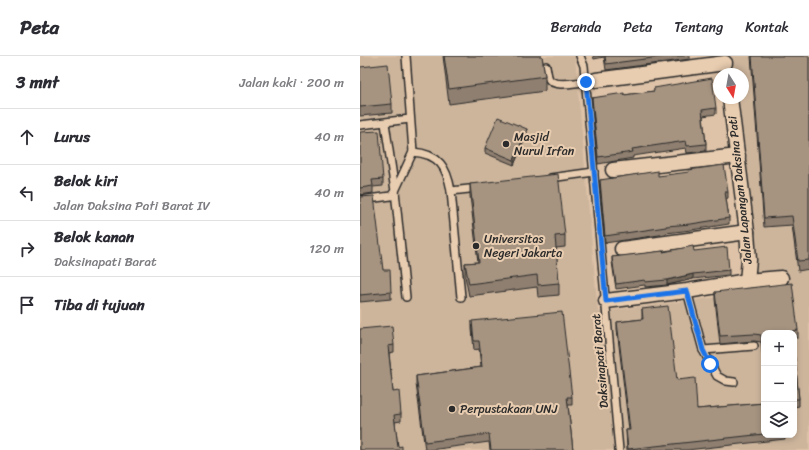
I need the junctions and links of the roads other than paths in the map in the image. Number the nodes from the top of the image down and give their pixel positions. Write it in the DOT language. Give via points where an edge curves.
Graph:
graph roads {
  1 [pos="406,56"];
  2 [pos="580,56"];
  3 [pos="726,64"];
  4 [pos="546,66"];
  5 [pos="591,81"];
  6 [pos="731,104"];
  7 [pos="410,119"];
  8 [pos="385,123"];
  9 [pos="360,125"];
  10 [pos="413,152"];
  11 [pos="738,156"];
  12 [pos="613,170"];
  13 [pos="594,172"];
  14 [pos="546,179"];
  15 [pos="482,187"];
  16 [pos="395,191"];
  17 [pos="451,192"];
  18 [pos="360,200"];
  19 [pos="747,232"];
  20 [pos="622,249"];
  21 [pos="781,278"];
  22 [pos="747,281"];
  23 [pos="687,291"];
  24 [pos="406,297"];
  25 [pos="461,297"];
  26 [pos="606,301"];
  27 [pos="754,346"];
  28 [pos="703,350"];
  29 [pos="734,382"];
  30 [pos="619,450"];
  1 -- 7 [label="lane"];
  2 -- 5 [label="lane, Daksinapati Barat"];
  3 -- 5 [label="street"];
  4 -- 5 [label="lane" via="548,78 552,83"];
  5 -- 13 [label="lane, Daksinapati Barat"];
  6 -- 11 [label="street, Jalan Lapangan Daksina Pati"];
  7 -- 8 [label="lane"];
  7 -- 10 [label="lane"];
  8 -- 9 [label="lane"];
  8 -- 16 [label="lane"];
  10 -- 16 [label="lane"];
  10 -- 17 [label="lane" via="430,154 442,164"];
  11 -- 12 [label="street"];
  11 -- 19 [label="street, Jalan Lapangan Daksina Pati"];
  13 -- 14 [label="lane"];
  13 -- 26 [label="lane, Daksinapati Barat"];
  15 -- 17 [label="lane"];
  16 -- 18 [label="lane" via="390,196"];
  16 -- 24 [label="lane"];
  17 -- 25 [label="lane"];
  19 -- 20 [label="street"];
  19 -- 22 [label="street, Jalan Lapangan Daksina Pati"];
  21 -- 22 [label="street"];
  22 -- 23 [label="street"];
  23 -- 26 [label="street"];
  23 -- 28 [label="lane"];
  26 -- 30 [label="lane, Daksinapati Barat"];
  27 -- 28 [label="lane"];
  28 -- 29 [label="lane" via="717,376"];
}
